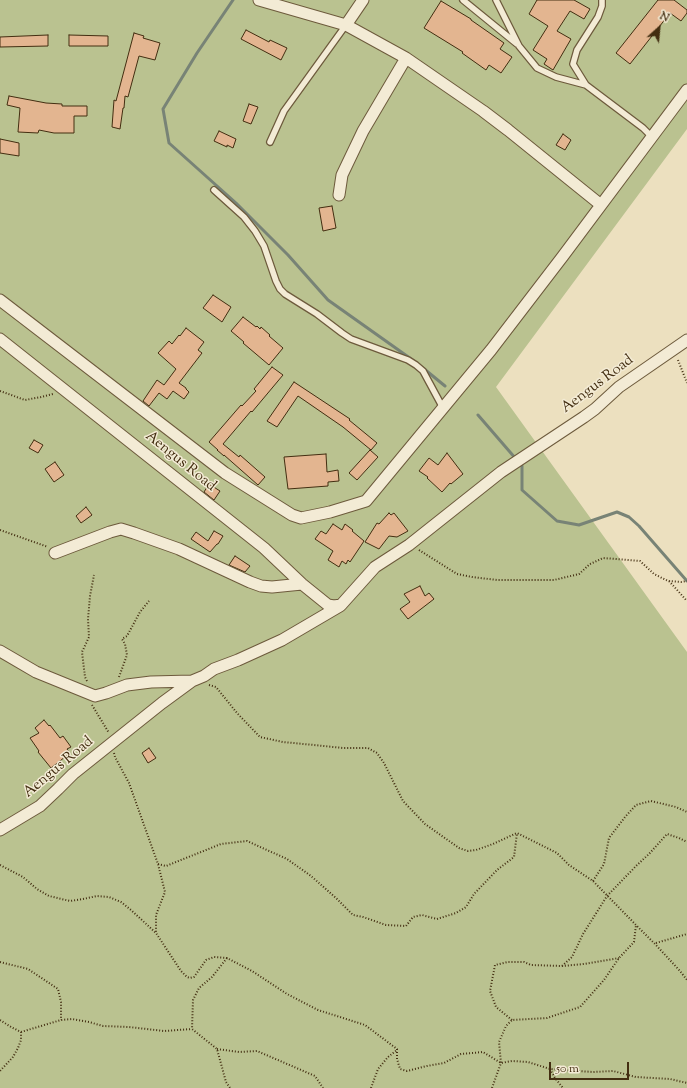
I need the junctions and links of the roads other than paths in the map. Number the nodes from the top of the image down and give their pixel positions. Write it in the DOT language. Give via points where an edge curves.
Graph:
graph roads {
  1 [pos="259,0"];
  2 [pos="362,0"];
  3 [pos="463,0"];
  4 [pos="496,0"];
  5 [pos="602,0"];
  6 [pos="346,25"];
  7 [pos="519,46"];
  8 [pos="406,58"];
  9 [pos="586,86"];
  10 [pos="687,90"];
  11 [pos="652,137"];
  12 [pos="270,142"];
  13 [pos="214,190"];
  14 [pos="339,194"];
  15 [pos="601,205"];
  16 [pos="0,300"];
  17 [pos="0,339"];
  18 [pos="687,340"];
  19 [pos="444,408"];
  20 [pos="55,553"];
  21 [pos="302,584"];
  22 [pos="341,605"];
  23 [pos="0,651"];
  24 [pos="192,681"];
  25 [pos="0,830"];
  1 -- 6 [label="street"];
  2 -- 6 [label="street"];
  3 -- 7 [label="lane"];
  4 -- 7 [label="lane"];
  5 -- 9 [label="lane" via="598,17 577,50 573,64"];
  6 -- 8 [label="street"];
  6 -- 12 [label="lane" via="284,111"];
  7 -- 9 [label="lane" via="537,68"];
  8 -- 14 [label="street" via="363,131 342,175"];
  8 -- 15 [label="street" via="502,125"];
  9 -- 11 [label="lane"];
  10 -- 11 [label="street"];
  11 -- 15 [label="street"];
  13 -- 19 [label="lane" via="256,231 276,281 285,294 351,339 416,365 423,371"];
  15 -- 19 [label="street"];
  16 -- 19 [label="street" via="225,473 292,515 301,518 366,501"];
  17 -- 21 [label="street, Aengus Road" via="264,548"];
  18 -- 22 [label="street, Aengus Road" via="618,387 595,409 511,465 375,567"];
  20 -- 21 [label="street" via="121,529 179,549 261,586"];
  21 -- 22 [label="street, Aengus Road" via="328,605"];
  22 -- 24 [label="street, Aengus Road" via="282,640"];
  23 -- 24 [label="street" via="36,672 90,694 106,693 127,684"];
  24 -- 25 [label="street, Aengus Road" via="114,741 40,806"];
}
